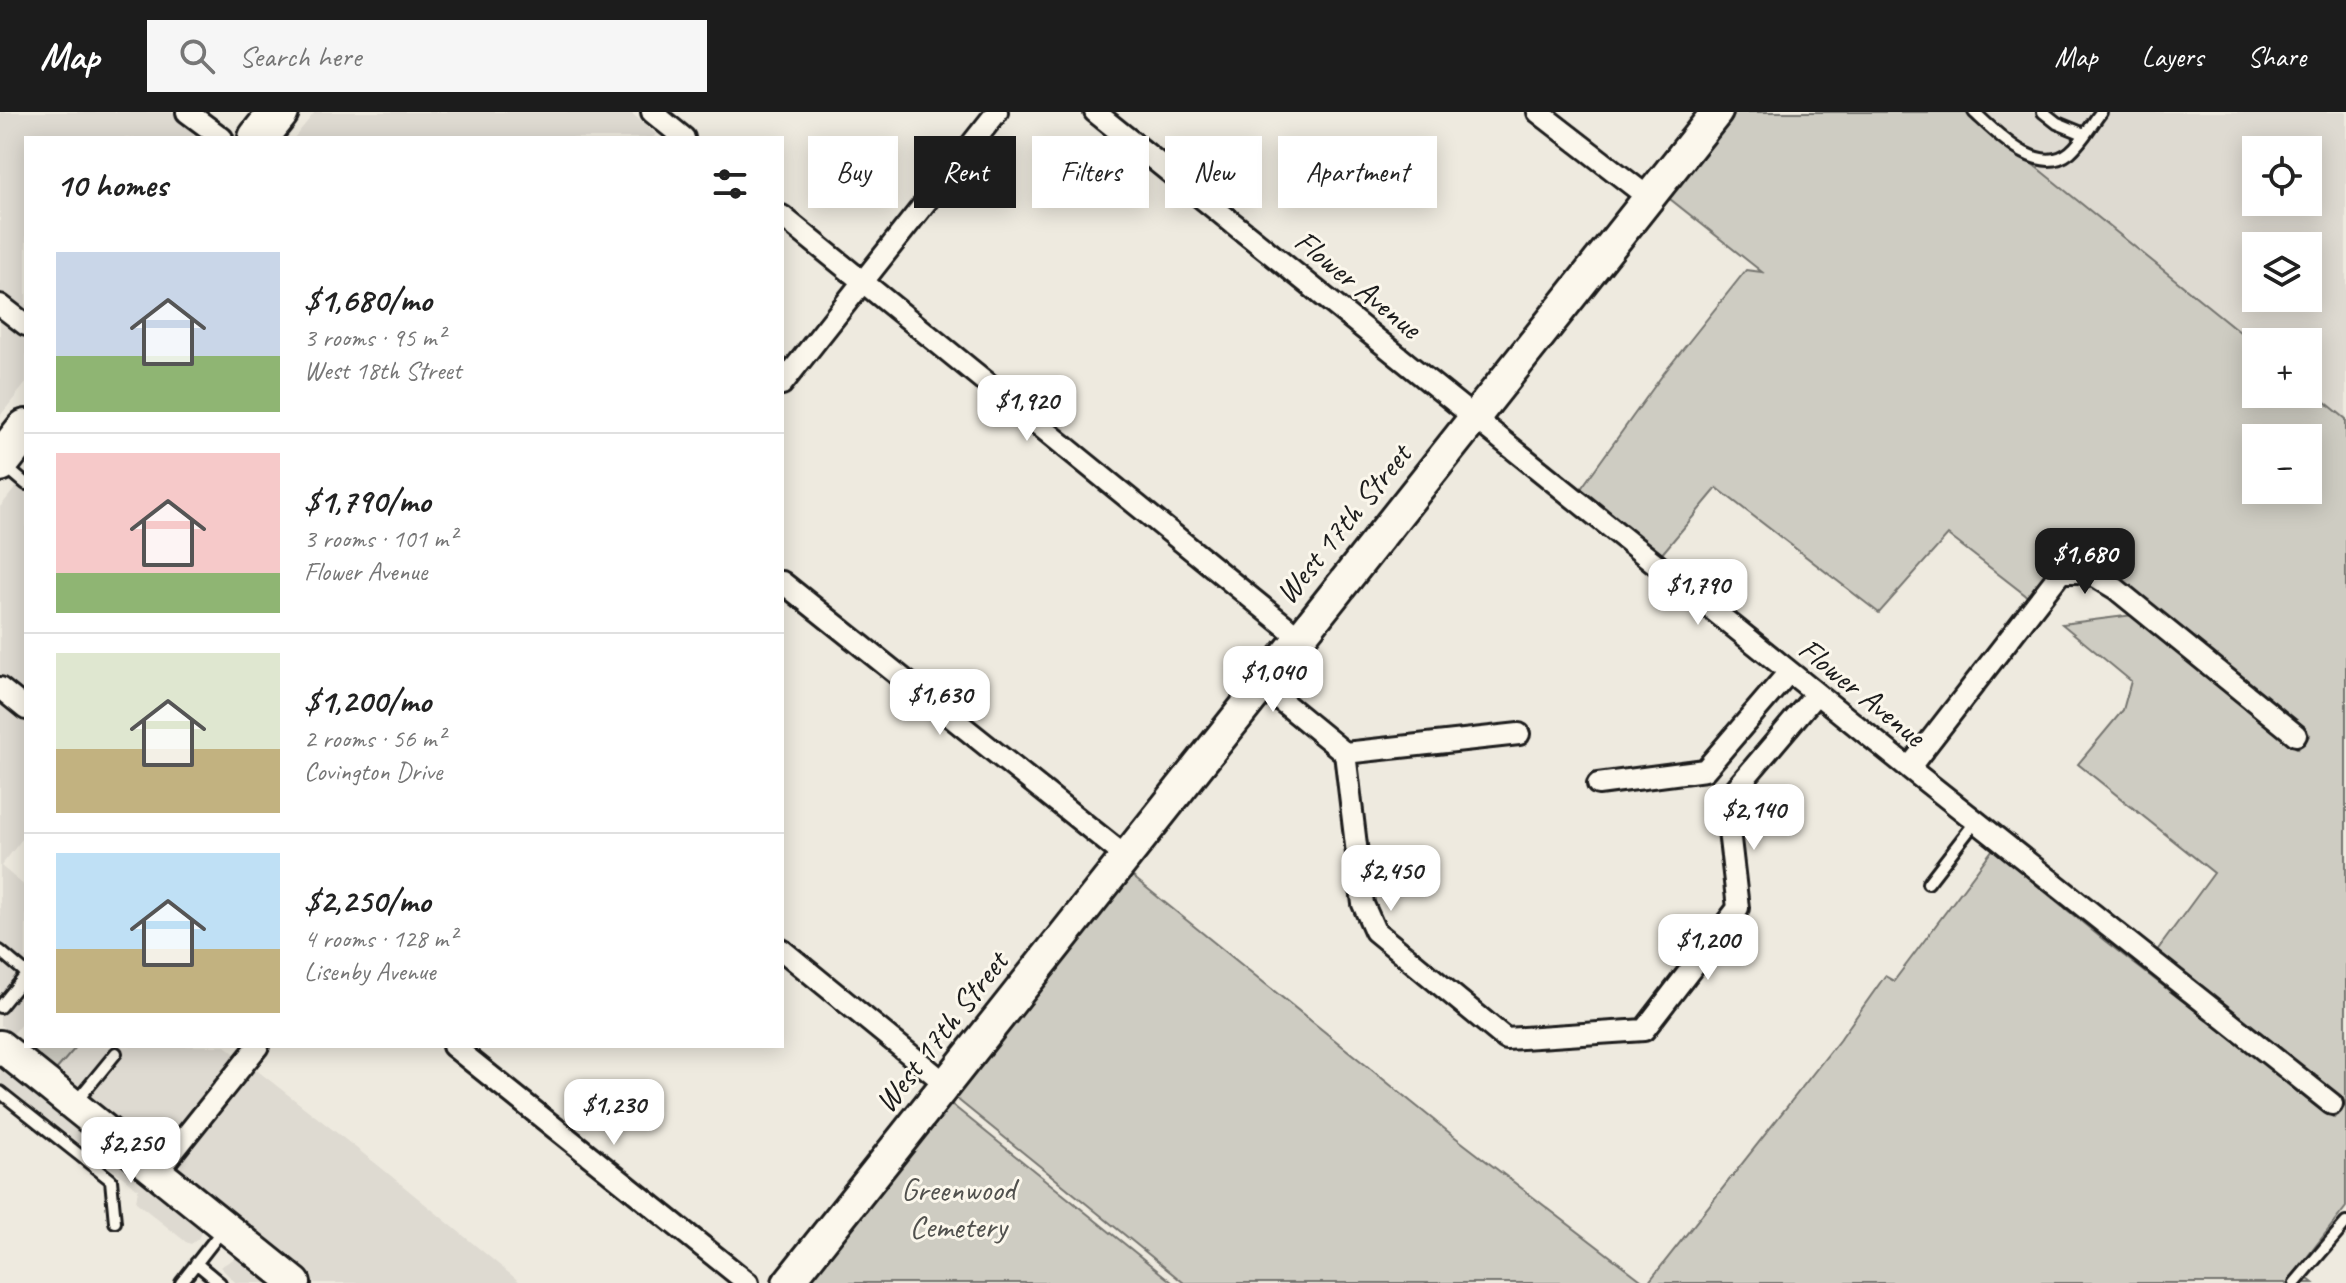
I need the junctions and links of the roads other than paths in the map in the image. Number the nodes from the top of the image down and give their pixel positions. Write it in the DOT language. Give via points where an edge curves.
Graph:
graph roads {
  1 [pos="187,112"];
  2 [pos="279,112"];
  3 [pos="652,112"];
  4 [pos="997,112"];
  5 [pos="1095,112"];
  6 [pos="1538,112"];
  7 [pos="1717,112"];
  8 [pos="1974,112"];
  9 [pos="2043,112"];
  10 [pos="2101,112"];
  11 [pos="2084,134"];
  12 [pos="219,136"];
  13 [pos="260,136"];
  14 [pos="682,136"];
  15 [pos="1649,198"];
  16 [pos="784,218"];
  17 [pos="863,281"];
  18 [pos="0,305"];
  19 [pos="24,323"];
  20 [pos="784,381"];
  21 [pos="1475,416"];
  22 [pos="24,432"];
  23 [pos="0,462"];
  24 [pos="24,482"];
  25 [pos="784,584"];
  26 [pos="1299,637"];
  27 [pos="1789,672"];
  28 [pos="1262,685"];
  29 [pos="0,688"];
  30 [pos="1816,694"];
  31 [pos="24,707"];
  32 [pos="1519,734"];
  33 [pos="2296,735"];
  34 [pos="1345,753"];
  35 [pos="1909,768"];
  36 [pos="1598,784"];
  37 [pos="1976,821"];
  38 [pos="1126,857"];
  39 [pos="1928,883"];
  40 [pos="0,951"];
  41 [pos="784,952"];
  42 [pos="24,972"];
  43 [pos="24,977"];
  44 [pos="0,1007"];
  45 [pos="0,1046"];
  46 [pos="256,1048"];
  47 [pos="455,1048"];
  48 [pos="116,1053"];
  49 [pos="946,1084"];
  50 [pos="0,1092"];
  51 [pos="2332,1104"];
  52 [pos="74,1105"];
  53 [pos="157,1172"];
  54 [pos="115,1222"];
  55 [pos="2346,1223"];
  56 [pos="225,1227"];
  57 [pos="196,1263"];
  58 [pos="181,1283"];
  59 [pos="220,1283"];
  60 [pos="295,1283"];
  61 [pos="748,1283"];
  62 [pos="788,1283"];
  63 [pos="2295,1283"];
  1 -- 12 [label="street"];
  2 -- 13 [label="highway"];
  3 -- 14 [label="street"];
  4 -- 17 [label="street"];
  5 -- 21 [label="street, Flower Avenue"];
  6 -- 15 [label="street"];
  7 -- 15 [label="main road, West 17th Street"];
  8 -- 11 [label="lane" via="2021,151 2044,161 2072,151"];
  9 -- 11 [label="lane"];
  10 -- 11 [label="lane"];
  15 -- 21 [label="main road, West 17th Street"];
  16 -- 17 [label="street"];
  17 -- 20 [label="street"];
  17 -- 26 [label="street"];
  18 -- 19 [label="street"];
  21 -- 26 [label="main road, West 17th Street"];
  21 -- 27 [label="street, Flower Avenue"];
  22 -- 23 [label="highway"];
  23 -- 24 [label="lane"];
  25 -- 38 [label="street"];
  26 -- 28 [label="main road, West 17th Street"];
  27 -- 30 [label="street, Flower Avenue"];
  27 -- 36 [label="street" via="1705,770"];
  28 -- 34 [label="street"];
  28 -- 38 [label="main road, West 17th Street"];
  29 -- 31 [label="street"];
  30 -- 34 [label="street" via="1734,791 1727,813 1738,908 1644,1030 1506,1039 1375,931 1363,904"];
  30 -- 35 [label="street, Flower Avenue"];
  32 -- 34 [label="street"];
  33 -- 35 [label="street" via="2116,589 2088,572 2061,572"];
  35 -- 37 [label="street, Flower Avenue"];
  37 -- 39 [label="lane"];
  37 -- 51 [label="street, Flower Avenue"];
  38 -- 49 [label="main road, West 17th Street"];
  40 -- 42 [label="lane"];
  41 -- 49 [label="street"];
  43 -- 44 [label="lane"];
  45 -- 52 [label="main road"];
  46 -- 53 [label="street"];
  47 -- 61 [label="street"];
  48 -- 52 [label="lane"];
  49 -- 62 [label="main road, West 17th Street"];
  50 -- 54 [label="lane" via="111,1180"];
  52 -- 53 [label="main road"];
  53 -- 56 [label="main road"];
  55 -- 63 [label="lane"];
  56 -- 57 [label="lane"];
  56 -- 60 [label="main road"];
  57 -- 58 [label="lane"];
  57 -- 59 [label="lane"];
}
